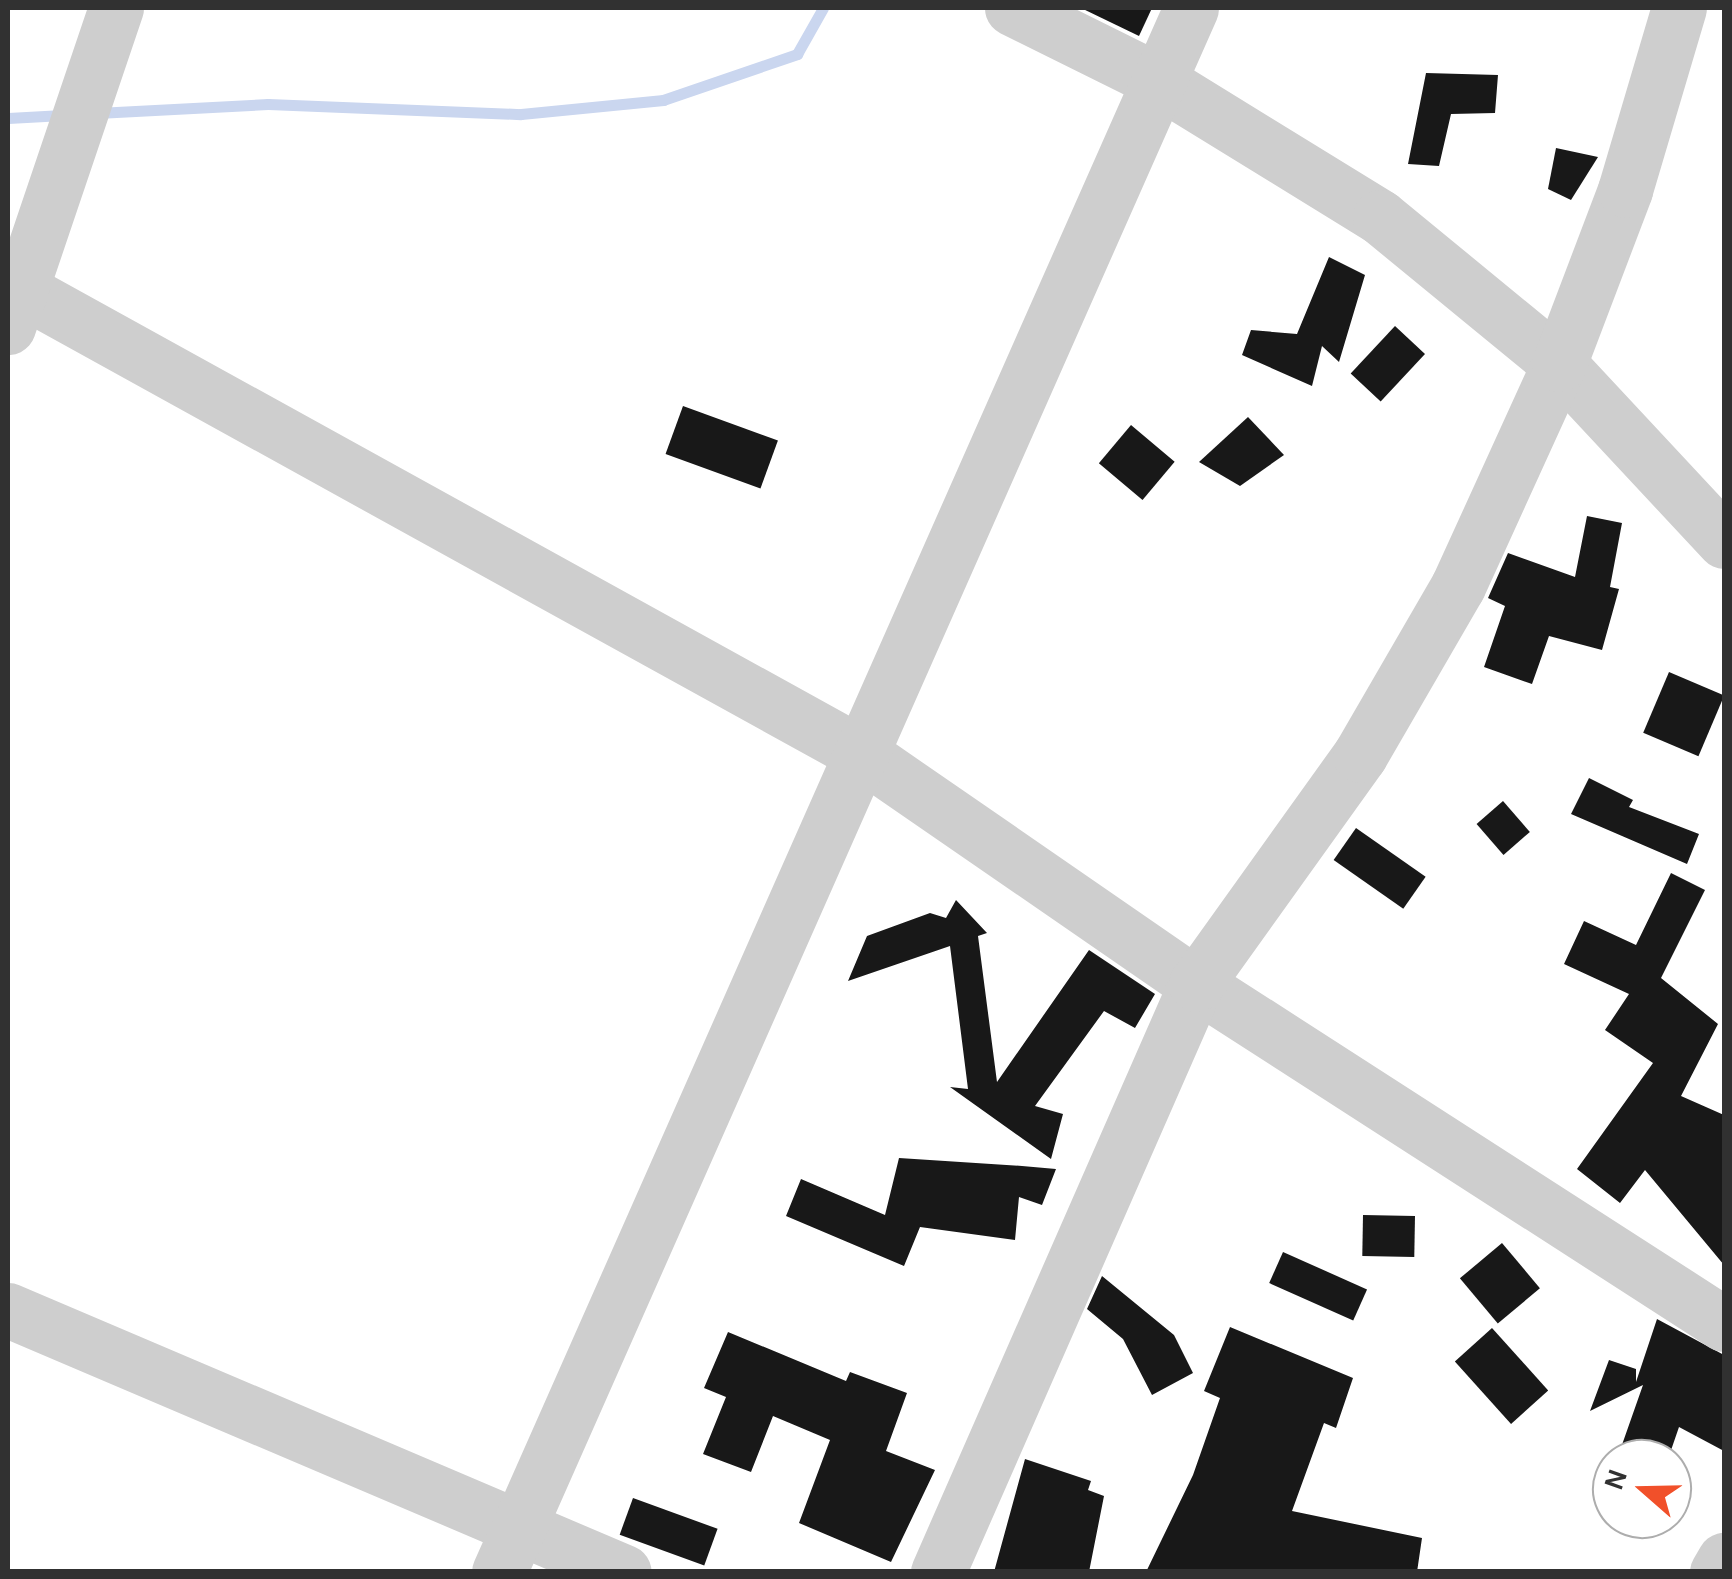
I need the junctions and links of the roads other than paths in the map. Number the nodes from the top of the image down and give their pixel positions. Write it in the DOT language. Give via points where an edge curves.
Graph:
graph roads {
  1 [pos="116,8"];
  2 [pos="1012,8"];
  3 [pos="1191,8"];
  4 [pos="1678,8"];
  5 [pos="1159,82"];
  6 [pos="14,308"];
  7 [pos="1560,364"];
  8 [pos="1724,541"];
  9 [pos="862,754"];
  10 [pos="1196,984"];
  11 [pos="8,1310"];
  12 [pos="1724,1324"];
  13 [pos="509,1549"];
  14 [pos="1724,1560"];
  15 [pos="624,1572"];
  16 [pos="938,1572"];
  17 [pos="1717,1572"];
  1 -- 6 [label="street"];
  2 -- 5 [label="street"];
  3 -- 5 [label="street"];
  4 -- 7 [label="street" via="1625,190"];
  5 -- 7 [label="street" via="1333,183"];
  5 -- 9 [label="street"];
  6 -- 9 [label="street"];
  7 -- 8 [label="street"];
  7 -- 10 [label="street" via="1412,670"];
  9 -- 10 [label="street"];
  9 -- 13 [label="street"];
  10 -- 12 [label="street"];
  10 -- 16 [label="street"];
  11 -- 13 [label="street"];
  13 -- 15 [label="street"];
  14 -- 17 [label="street"];
}
